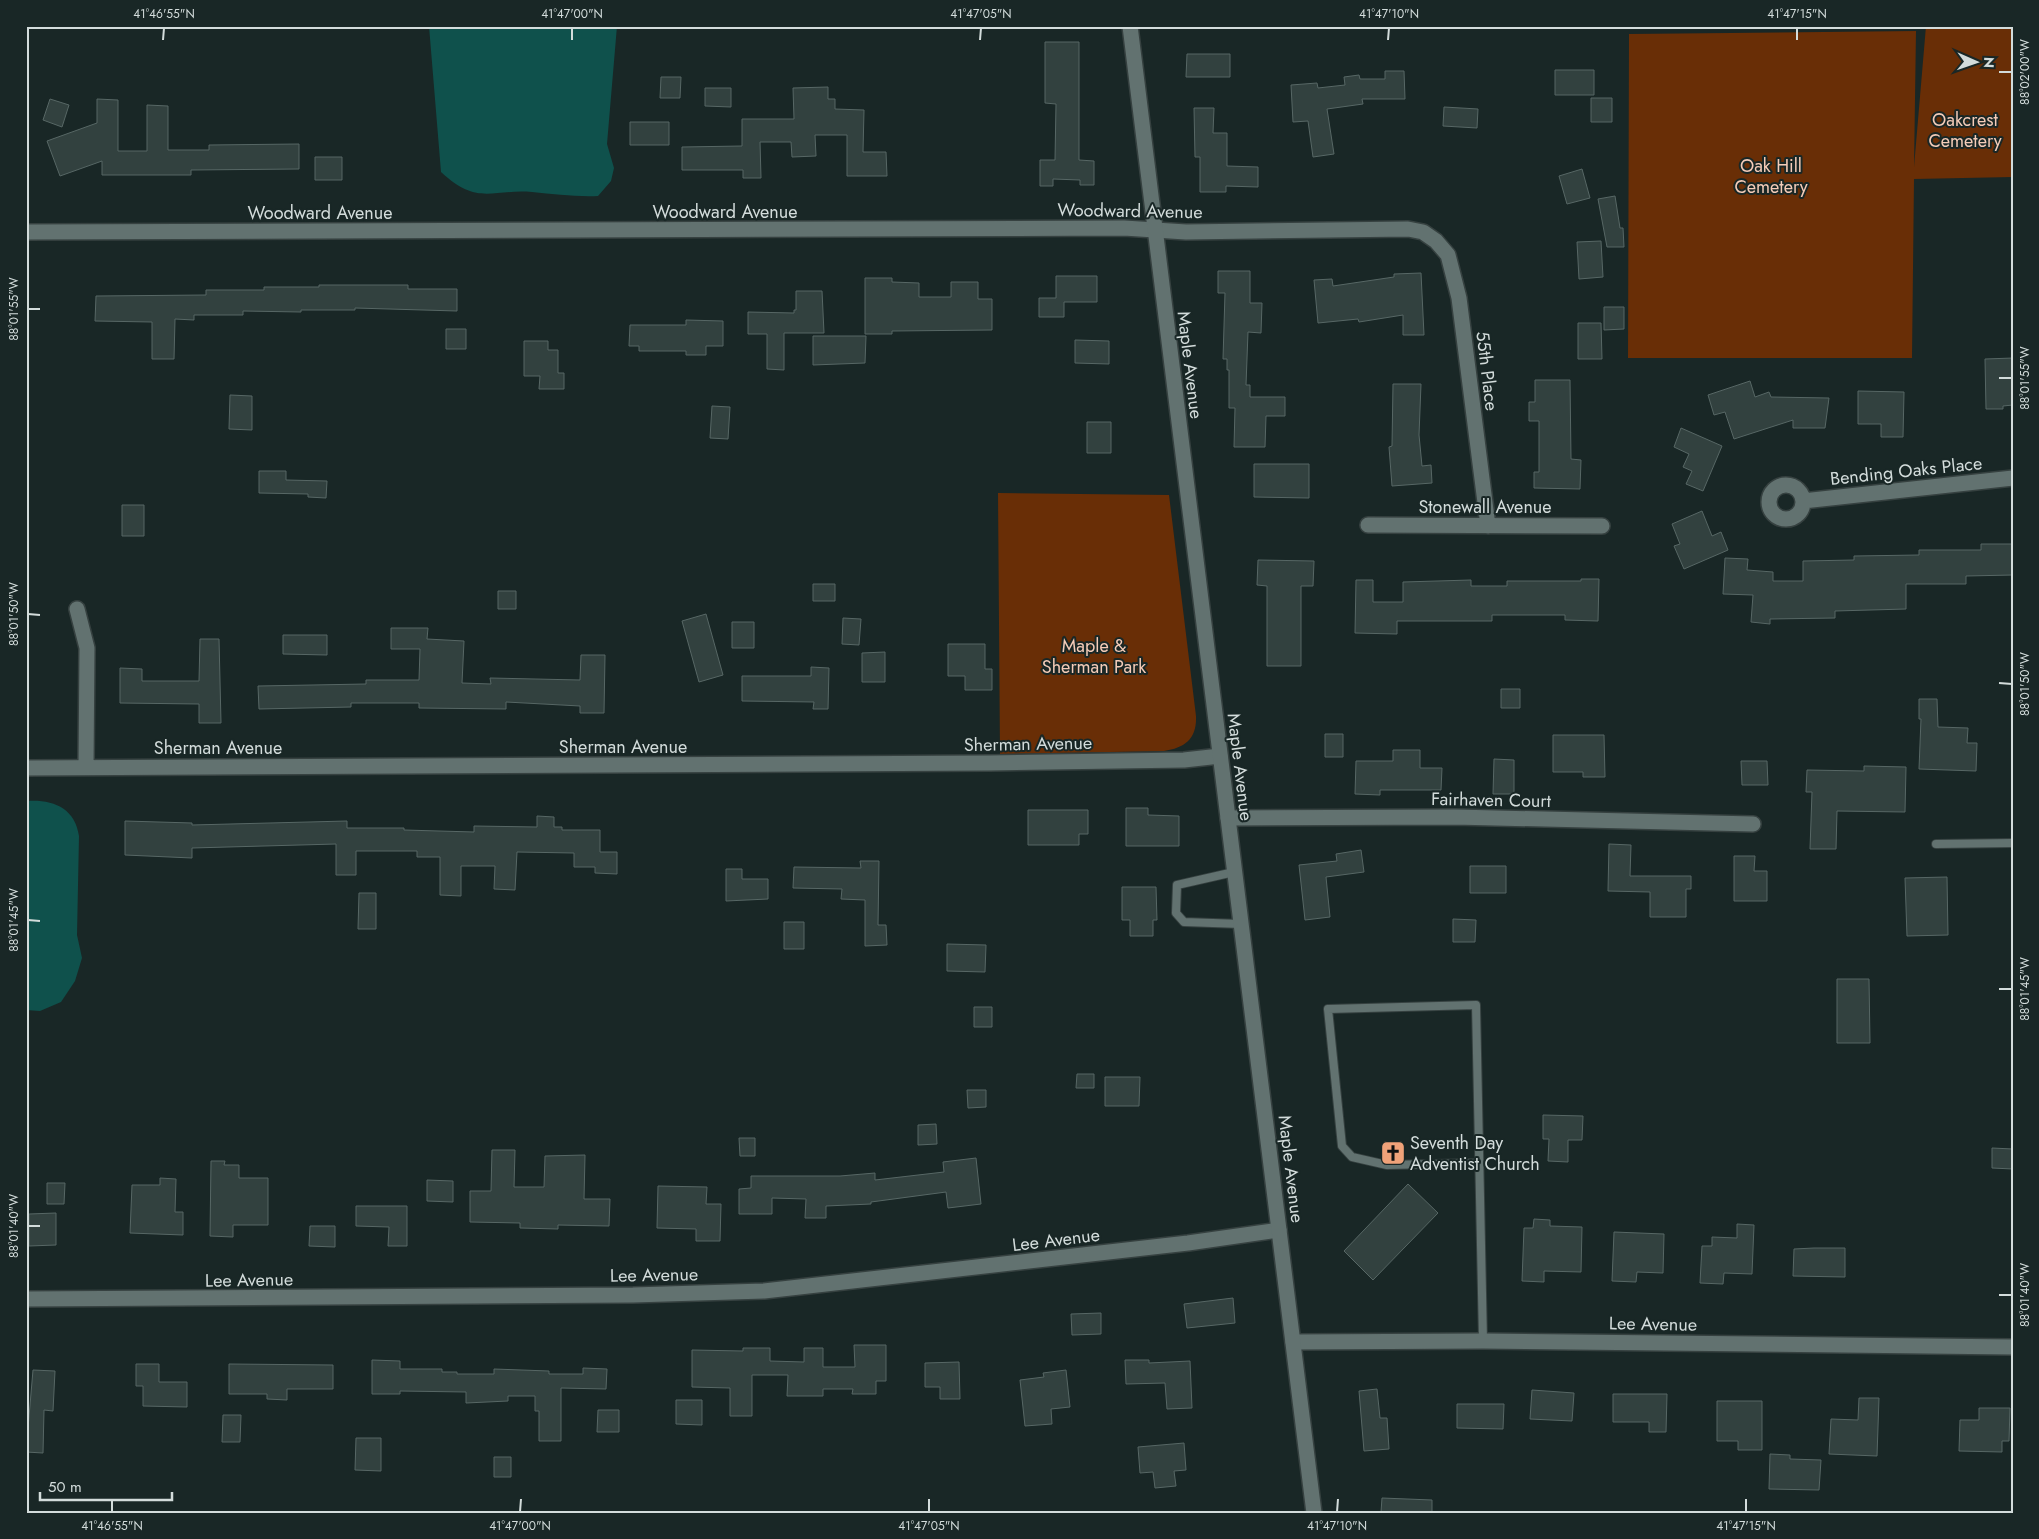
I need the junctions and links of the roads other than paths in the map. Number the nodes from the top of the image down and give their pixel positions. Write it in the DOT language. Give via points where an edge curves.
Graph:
graph roads {
  1 [pos="1130,26"];
  2 [pos="1154,230"];
  3 [pos="26,232"];
  4 [pos="1423,232"];
  5 [pos="2013,478"];
  6 [pos="1804,501"];
  7 [pos="1368,525"];
  8 [pos="1488,526"];
  9 [pos="1602,526"];
  10 [pos="77,610"];
  11 [pos="1220,756"];
  12 [pos="86,767"];
  13 [pos="26,768"];
  14 [pos="1228,818"];
  15 [pos="1753,824"];
  16 [pos="2013,843"];
  17 [pos="1936,844"];
  18 [pos="1234,872"];
  19 [pos="1241,924"];
  20 [pos="1479,1163"];
  21 [pos="1279,1230"];
  22 [pos="26,1299"];
  23 [pos="1483,1341"];
  24 [pos="1293,1342"];
  25 [pos="2013,1347"];
  26 [pos="1314,1513"];
  1 -- 2 [label="street, Maple Avenue"];
  2 -- 3 [label="street, Woodward Avenue"];
  2 -- 4 [label="street, Woodward Avenue" via="1408,229"];
  2 -- 11 [label="street, Maple Avenue"];
  4 -- 8 [label="street, 55th Place" via="1448,255 1459,298"];
  5 -- 6 [label="street, Bending Oaks Place"];
  7 -- 8 [label="street, Stonewall Avenue"];
  8 -- 9 [label="street, Stonewall Avenue"];
  10 -- 12 [label="street" via="87,648"];
  11 -- 12 [label="street, Sherman Avenue" via="1184,760 990,763"];
  11 -- 14 [label="street, Maple Avenue"];
  12 -- 13 [label="street, Sherman Avenue"];
  14 -- 15 [label="street, Fairhaven Court" via="1455,817"];
  14 -- 18 [label="street, Maple Avenue"];
  16 -- 17 [label="lane"];
  18 -- 19 [label="street, Maple Avenue"];
  18 -- 19 [label="lane" via="1177,885 1176,913 1184,922"];
  19 -- 21 [label="street, Maple Avenue"];
  20 -- 20 [label="lane" via="1476,1005 1328,1009 1342,1146 1352,1157 1387,1164"];
  20 -- 23 [label="lane"];
  21 -- 22 [label="street, Lee Avenue" via="764,1291"];
  21 -- 24 [label="street, Maple Avenue"];
  23 -- 24 [label="street, Lee Avenue"];
  23 -- 25 [label="street, Lee Avenue"];
  24 -- 26 [label="street, Maple Avenue"];
}
